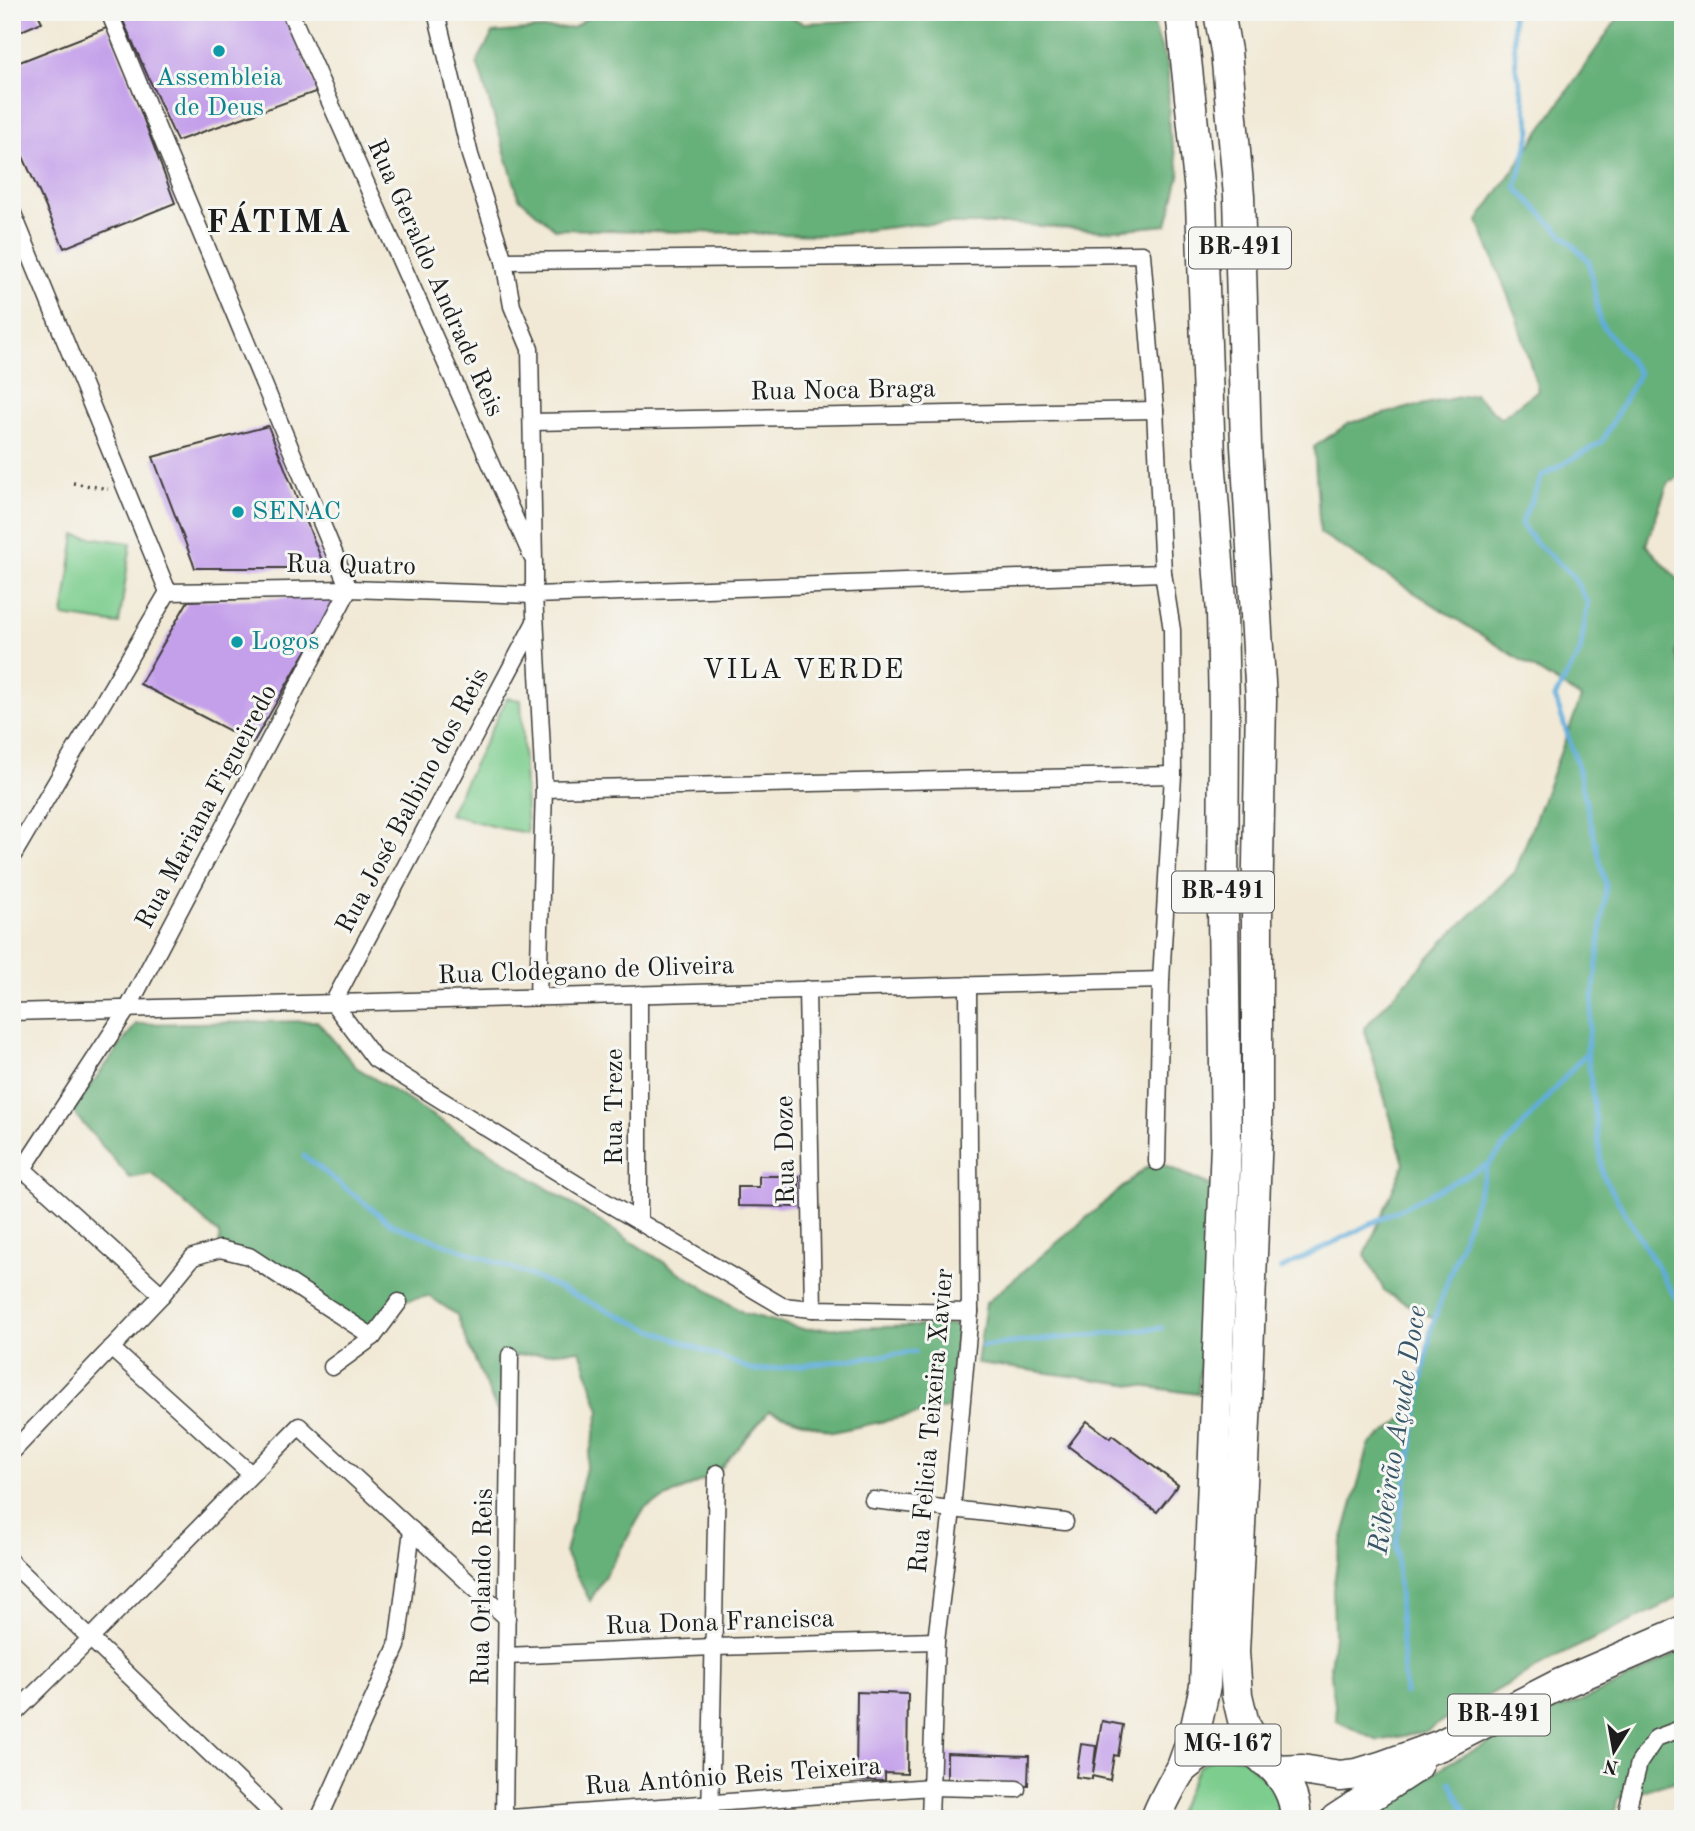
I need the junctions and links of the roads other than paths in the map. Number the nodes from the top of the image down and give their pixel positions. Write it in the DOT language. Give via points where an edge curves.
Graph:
graph roads {
  1 [pos="109,12"];
  2 [pos="290,12"];
  3 [pos="436,12"];
  4 [pos="1181,12"];
  5 [pos="1219,12"];
  6 [pos="1226,12"];
  7 [pos="1226,51"];
  8 [pos="12,211"];
  9 [pos="503,261"];
  10 [pos="1155,410"];
  11 [pos="532,422"];
  12 [pos="534,563"];
  13 [pos="1163,573"];
  14 [pos="349,589"];
  15 [pos="168,592"];
  16 [pos="534,595"];
  17 [pos="535,622"];
  18 [pos="1173,775"];
  19 [pos="544,789"];
  20 [pos="12,857"];
  21 [pos="1161,979"];
  22 [pos="968,985"];
  23 [pos="807,989"];
  24 [pos="639,994"];
  25 [pos="538,997"];
  26 [pos="333,1003"];
  27 [pos="128,1009"];
  28 [pos="12,1012"];
  29 [pos="1157,1162"];
  30 [pos="18,1174"];
  31 [pos="639,1221"];
  32 [pos="162,1294"];
  33 [pos="399,1303"];
  34 [pos="813,1309"];
  35 [pos="970,1312"];
  36 [pos="373,1337"];
  37 [pos="111,1348"];
  38 [pos="510,1356"];
  39 [pos="332,1367"];
  40 [pos="12,1452"];
  41 [pos="717,1472"];
  42 [pos="251,1474"];
  43 [pos="873,1500"];
  44 [pos="952,1510"];
  45 [pos="1065,1522"];
  46 [pos="412,1530"];
  47 [pos="12,1563"];
  48 [pos="507,1618"];
  49 [pos="1683,1631"];
  50 [pos="90,1639"];
  51 [pos="936,1641"];
  52 [pos="713,1647"];
  53 [pos="506,1656"];
  54 [pos="12,1716"];
  55 [pos="1683,1728"];
  56 [pos="1441,1745"];
  57 [pos="1271,1766"];
  58 [pos="1181,1770"];
  59 [pos="931,1787"];
  60 [pos="1017,1789"];
  61 [pos="710,1811"];
  62 [pos="501,1818"];
  63 [pos="278,1819"];
  64 [pos="319,1819"];
  65 [pos="930,1819"];
  66 [pos="1156,1819"];
  67 [pos="1295,1819"];
  68 [pos="1336,1819"];
  69 [pos="1625,1819"];
  1 -- 14 [label="street"];
  2 -- 12 [label="street, Rua Geraldo Andrade Reis"];
  3 -- 9 [label="street" via="470,155"];
  4 -- 58 [label="highway, BR-491" via="1201,202 1210,458 1222,614 1226,1143 1205,1686"];
  5 -- 7 [label="highway, BR-491"];
  6 -- 7 [label="highway, BR-491"];
  7 -- 57 [label="highway, BR-491" via="1239,196 1246,446 1261,699 1257,1133 1234,1652 1244,1724"];
  8 -- 15 [label="street"];
  9 -- 10 [label="street" via="1142,254"];
  9 -- 11 [label="street" via="512,306 530,349"];
  10 -- 11 [label="street, Rua Noca Braga"];
  10 -- 13 [label="street"];
  11 -- 12 [label="street"];
  12 -- 16 [label="street"];
  13 -- 16 [label="street, Rua Quatro"];
  13 -- 18 [label="street" via="1172,629"];
  14 -- 15 [label="street, Rua Quatro"];
  14 -- 16 [label="street, Rua Quatro"];
  14 -- 27 [label="street, Rua Mariana Figueiredo"];
  15 -- 20 [label="street"];
  16 -- 17 [label="street"];
  17 -- 19 [label="street"];
  17 -- 26 [label="street, Rua José Balbino dos Reis"];
  18 -- 19 [label="street"];
  18 -- 21 [label="street"];
  19 -- 25 [label="street"];
  21 -- 22 [label="street, Rua Clodegano de Oliveira"];
  21 -- 29 [label="street"];
  22 -- 23 [label="street, Rua Clodegano de Oliveira"];
  22 -- 35 [label="street, Rua Felicia Teixeira Xavier"];
  23 -- 24 [label="street, Rua Clodegano de Oliveira"];
  23 -- 34 [label="street, Rua Doze"];
  24 -- 25 [label="street, Rua Clodegano de Oliveira"];
  24 -- 31 [label="street, Rua Treze"];
  25 -- 26 [label="street, Rua Clodegano de Oliveira"];
  26 -- 27 [label="street, Rua Clodegano de Oliveira"];
  26 -- 31 [label="street" via="375,1059"];
  27 -- 28 [label="street, Rua Clodegano de Oliveira"];
  27 -- 30 [label="street, Rua Mariana Figueiredo"];
  30 -- 32 [label="street"];
  31 -- 34 [label="street" via="782,1306"];
  32 -- 36 [label="street" via="194,1257 220,1249 249,1256"];
  32 -- 37 [label="street"];
  33 -- 36 [label="street"];
  34 -- 35 [label="street"];
  35 -- 44 [label="street, Rua Felicia Teixeira Xavier"];
  36 -- 39 [label="street"];
  37 -- 40 [label="street"];
  37 -- 42 [label="street"];
  38 -- 48 [label="street, Rua Orlando Reis"];
  41 -- 52 [label="street"];
  42 -- 46 [label="street" via="299,1426"];
  42 -- 50 [label="street"];
  43 -- 44 [label="street"];
  44 -- 45 [label="street"];
  44 -- 51 [label="street, Rua Felicia Teixeira Xavier"];
  46 -- 48 [label="street"];
  46 -- 64 [label="street" via="397,1646"];
  47 -- 50 [label="street"];
  48 -- 53 [label="street, Rua Orlando Reis"];
  49 -- 56 [label="highway, BR-491" via="1558,1685"];
  50 -- 54 [label="street"];
  50 -- 63 [label="street"];
  51 -- 52 [label="street, Rua Dona Francisca"];
  51 -- 59 [label="street, Rua Felicia Teixeira Xavier"];
  52 -- 53 [label="street, Rua Dona Francisca"];
  52 -- 61 [label="street"];
  53 -- 62 [label="street, Rua Orlando Reis"];
  55 -- 69 [label="street" via="1656,1738 1639,1763"];
  56 -- 57 [label="highway, BR-491" via="1357,1774 1340,1776"];
  56 -- 68 [label="highway, BR-491"];
  57 -- 58 [label="highway, MG-167" via="1247,1748 1226,1744 1210,1748"];
  57 -- 67 [label="highway, MG-167" via="1287,1784"];
  58 -- 66 [label="highway, MG-167"];
  59 -- 60 [label="street, Rua Antônio Reis Teixeira"];
  59 -- 61 [label="street, Rua Antônio Reis Teixeira"];
  59 -- 65 [label="street, Rua Felicia Teixeira Xavier"];
  61 -- 62 [label="street, Rua Antônio Reis Teixeira"];
}
